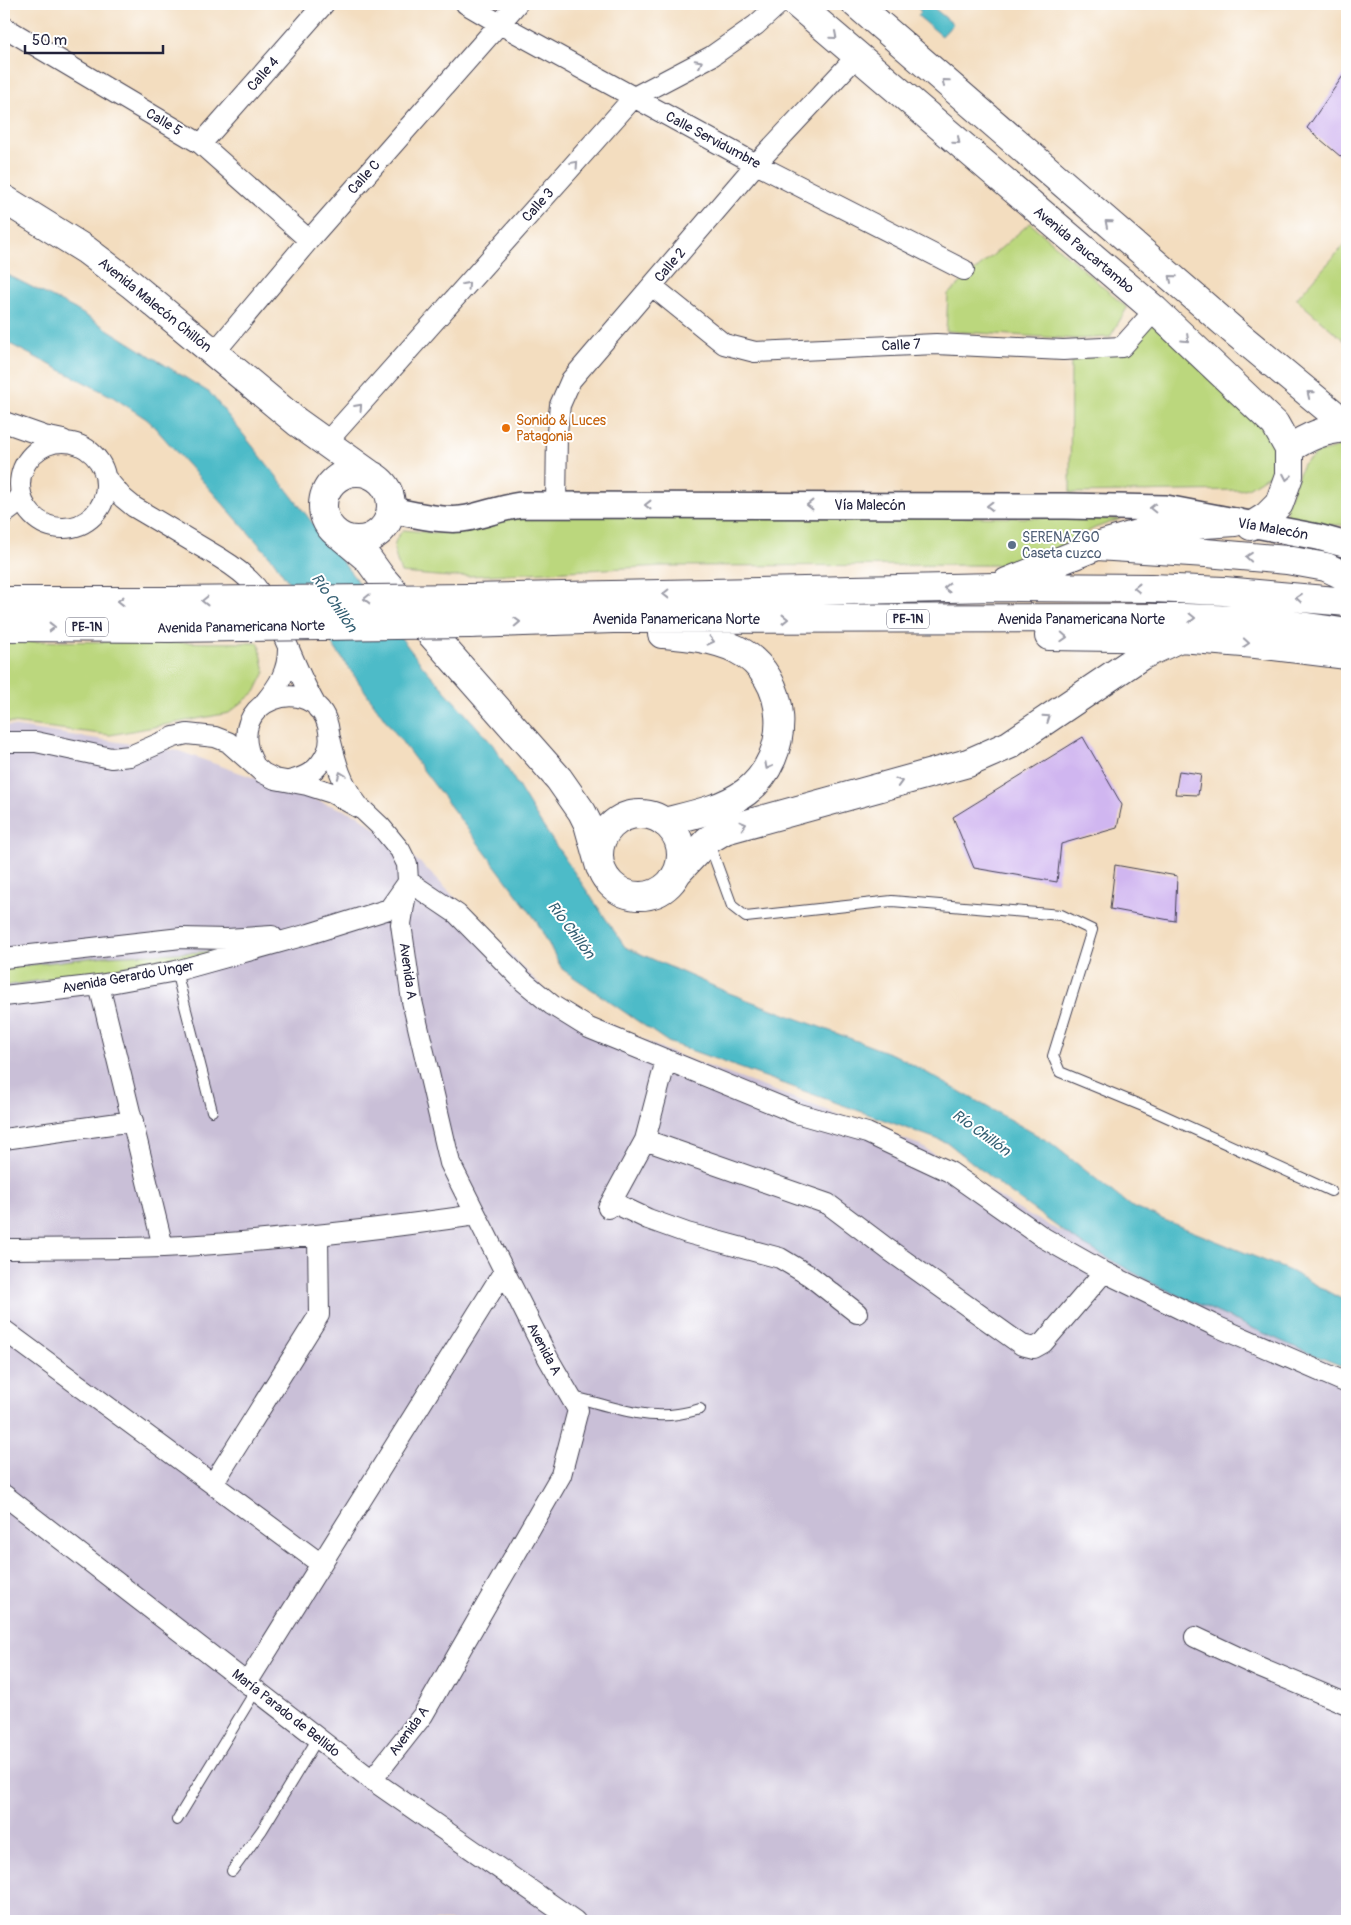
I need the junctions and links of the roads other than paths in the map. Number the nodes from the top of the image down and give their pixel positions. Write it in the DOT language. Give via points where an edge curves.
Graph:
graph roads {
  1 [pos="324,4"];
  2 [pos="466,4"];
  3 [pos="517,4"];
  4 [pos="779,4"];
  5 [pos="797,4"];
  6 [pos="856,4"];
  7 [pos="500,24"];
  8 [pos="4,27"];
  9 [pos="857,56"];
  10 [pos="634,97"];
  11 [pos="201,144"];
  12 [pos="756,164"];
  13 [pos="4,199"];
  14 [pos="309,240"];
  15 [pos="1144,255"];
  16 [pos="964,270"];
  17 [pos="1122,282"];
  18 [pos="652,286"];
  19 [pos="1155,310"];
  20 [pos="214,352"];
  21 [pos="298,422"];
  22 [pos="4,423"];
  23 [pos="1347,427"];
  24 [pos="70,442"];
  25 [pos="326,443"];
  26 [pos="1289,449"];
  27 [pos="25,465"];
  28 [pos="371,475"];
  29 [pos="106,478"];
  30 [pos="21,493"];
  31 [pos="323,503"];
  32 [pos="556,506"];
  33 [pos="4,514"];
  34 [pos="389,516"];
  35 [pos="92,517"];
  36 [pos="156,520"];
  37 [pos="1243,524"];
  38 [pos="343,538"];
  39 [pos="1347,545"];
  40 [pos="1097,546"];
  41 [pos="381,577"];
  42 [pos="1347,577"];
  43 [pos="996,587"];
  44 [pos="4,601"];
  45 [pos="1347,602"];
  46 [pos="469,611"];
  47 [pos="170,615"];
  48 [pos="613,618"];
  49 [pos="876,620"];
  50 [pos="4,627"];
  51 [pos="1347,633"];
  52 [pos="1180,638"];
  53 [pos="288,649"];
  54 [pos="1347,655"];
  55 [pos="265,702"];
  56 [pos="318,709"];
  57 [pos="330,735"];
  58 [pos="4,742"];
  59 [pos="254,764"];
  60 [pos="559,780"];
  61 [pos="289,781"];
  62 [pos="363,810"];
  63 [pos="632,815"];
  64 [pos="664,822"];
  65 [pos="708,840"];
  66 [pos="600,867"];
  67 [pos="677,873"];
  68 [pos="408,881"];
  69 [pos="309,934"];
  70 [pos="4,958"];
  71 [pos="176,972"];
  72 [pos="99,984"];
  73 [pos="4,996"];
  74 [pos="666,1060"];
  75 [pos="212,1111"];
  76 [pos="133,1121"];
  77 [pos="4,1139"];
  78 [pos="644,1140"];
  79 [pos="1331,1191"];
  80 [pos="476,1215"];
  81 [pos="318,1235"];
  82 [pos="163,1247"];
  83 [pos="4,1249"];
  84 [pos="504,1271"];
  85 [pos="1104,1272"];
  86 [pos="856,1313"];
  87 [pos="4,1330"];
  88 [pos="1347,1384"];
  89 [pos="569,1395"];
  90 [pos="700,1409"];
  91 [pos="213,1484"];
  92 [pos="4,1495"];
  93 [pos="321,1564"];
  94 [pos="1195,1636"];
  95 [pos="251,1686"];
  96 [pos="1347,1704"];
  97 [pos="318,1738"];
  98 [pos="372,1780"];
  99 [pos="177,1820"];
  100 [pos="232,1871"];
  101 [pos="575,1921"];
  1 -- 11 [label="street, Calle 4"];
  2 -- 7 [label="street, Calle Servidumbre"];
  3 -- 7 [label="street, Calle C"];
  10 -- 4 [label="street, Calle 3, one-way" via="712,56"];
  5 -- 9 [label="main road, Avenida Paucartambo, one-way"];
  15 -- 6 [label="main road, one-way"];
  7 -- 10 [label="street, Calle Servidumbre"];
  7 -- 14 [label="street, Calle C"];
  8 -- 11 [label="street, Calle 5"];
  9 -- 12 [label="street, Calle 2"];
  9 -- 17 [label="main road, Avenida Paucartambo, one-way"];
  10 -- 12 [label="street, Calle Servidumbre"];
  25 -- 10 [label="street, Calle 3, one-way"];
  11 -- 14 [label="street, Calle 5"];
  12 -- 16 [label="street, Calle Servidumbre"];
  12 -- 18 [label="street, Calle 2"];
  13 -- 20 [label="main road, Avenida Malecón Chillón" via="86,250"];
  14 -- 20 [label="street, Calle C"];
  15 -- 17 [label="main road"];
  23 -- 15 [label="main road, one-way"];
  17 -- 19 [label="main road, Avenida Paucartambo"];
  18 -- 19 [label="street, Calle 7" via="724,344 755,352 936,344 1063,350 1122,347"];
  18 -- 32 [label="street, Calle 2" via="571,380 560,405"];
  19 -- 26 [label="main road, Avenida Paucartambo, one-way" via="1275,424"];
  20 -- 21 [label="main road, Avenida Malecón Chillón"];
  21 -- 25 [label="main road, Avenida Malecón Chillón"];
  21 -- 31 [label="main road, Avenida Malecón Chillón" via="313,441 320,458"];
  22 -- 24 [label="street"];
  22 -- 27 [label="street" via="16,439"];
  23 -- 26 [label="main road" via="1327,430"];
  24 -- 27 [label="street" via="44,446 32,454"];
  24 -- 29 [label="street" via="94,454"];
  25 -- 28 [label="main road, Avenida Malecón Chillón"];
  26 -- 37 [label="main road, Avenida Paucartambo, one-way" via="1289,476 1279,504 1267,516"];
  27 -- 30 [label="street"];
  28 -- 31 [label="main road" via="361,472 340,477 326,492"];
  28 -- 34 [label="main road" via="386,490 390,500"];
  29 -- 35 [label="street" via="101,506"];
  29 -- 36 [label="street" via="123,498"];
  30 -- 33 [label="street"];
  30 -- 35 [label="street" via="26,508 49,526 79,525"];
  31 -- 38 [label="main road" via="327,523"];
  32 -- 34 [label="street, Vía Malecón" via="509,506 456,520"];
  37 -- 32 [label="street, Vía Malecón, one-way" via="1166,508"];
  34 -- 38 [label="main road" via="382,530 374,536 364,540"];
  34 -- 41 [label="main road" via="379,555"];
  35 -- 36 [label="street" via="126,513"];
  36 -- 53 [label="street" via="246,577 271,612"];
  37 -- 39 [label="street, Vía Malecón"];
  37 -- 40 [label="main road" via="1162,527"];
  38 -- 41 [label="main road" via="368,559"];
  42 -- 40 [label="main road, one-way" via="1326,567 1287,560"];
  40 -- 43 [label="main road"];
  41 -- 60 [label="main road"];
  45 -- 43 [label="main road, Avenida Panamericana Norte / PE-1N, one-way" via="1197,590"];
  43 -- 46 [label="main road, Avenida Panamericana Norte / PE-1N, one-way"];
  47 -- 44 [label="main road, Avenida Panamericana Norte / PE-1N, one-way"];
  46 -- 47 [label="main road, Avenida Panamericana Norte / PE-1N, bridge"];
  46 -- 48 [label="main road, Avenida Panamericana Norte / PE-1N, one-way"];
  50 -- 47 [label="main road, Avenida Panamericana Norte / PE-1N, one-way"];
  48 -- 49 [label="main road, Avenida Panamericana Norte / PE-1N, one-way"];
  48 -- 64 [label="main road, one-way" via="641,630 712,640 737,649 767,676 778,702 777,743 769,765 758,781 726,803"];
  49 -- 51 [label="main road, Avenida Panamericana Norte / PE-1N, one-way" via="1219,619"];
  49 -- 52 [label="main road, one-way" via="1040,636"];
  52 -- 54 [label="main road, one-way"];
  65 -- 52 [label="main road, one-way" via="724,830 968,763 990,754 1141,656"];
  53 -- 55 [label="street" via="281,682"];
  53 -- 56 [label="street"];
  55 -- 56 [label="street" via="293,696 307,700"];
  55 -- 59 [label="street" via="254,712 245,738 247,752"];
  56 -- 57 [label="street"];
  57 -- 61 [label="street" via="323,762 314,772"];
  62 -- 57 [label="street, one-way" via="344,785"];
  58 -- 59 [label="street" via="36,742 112,758 130,756 174,737 199,734 228,742"];
  59 -- 61 [label="street" via="275,779"];
  60 -- 63 [label="main road" via="596,805"];
  60 -- 66 [label="main road" via="588,824"];
  61 -- 62 [label="street" via="332,793"];
  62 -- 68 [label="street" via="400,850"];
  63 -- 64 [label="main road" via="654,816"];
  63 -- 66 [label="main road" via="612,825 605,834 600,844"];
  64 -- 67 [label="main road" via="673,830 681,851"];
  65 -- 67 [label="main road"];
  65 -- 79 [label="lane" via="732,906 746,917 892,901 1061,915 1092,930 1053,1056 1060,1072"];
  66 -- 67 [label="main road" via="614,887 636,897 660,892"];
  68 -- 69 [label="street, Avenida Gerardo Unger" via="389,909"];
  68 -- 74 [label="street" via="457,914 523,981 552,1005 589,1028"];
  68 -- 80 [label="street, Avenida A" via="401,924 412,1001 450,1163"];
  69 -- 70 [label="street, Avenida Gerardo Unger" via="181,938"];
  69 -- 71 [label="street, Avenida Gerardo Unger"];
  71 -- 72 [label="street, Avenida Gerardo Unger"];
  71 -- 75 [label="lane"];
  72 -- 73 [label="street, Avenida Gerardo Unger"];
  72 -- 76 [label="street"];
  74 -- 78 [label="street"];
  74 -- 85 [label="street" via="796,1113 867,1133 950,1172 1044,1238"];
  76 -- 77 [label="street"];
  76 -- 82 [label="street"];
  78 -- 85 [label="street" via="828,1204 1022,1345 1034,1348 1042,1343"];
  78 -- 86 [label="street" via="610,1205 687,1233 780,1258 810,1276"];
  80 -- 81 [label="street"];
  80 -- 84 [label="street, Avenida A"];
  81 -- 82 [label="street"];
  81 -- 91 [label="street" via="319,1315"];
  82 -- 83 [label="street"];
  84 -- 89 [label="street, Avenida A"];
  84 -- 93 [label="street"];
  85 -- 88 [label="street"];
  87 -- 91 [label="street"];
  89 -- 90 [label="lane" via="634,1412 660,1415"];
  89 -- 98 [label="street, Avenida A" via="578,1410 561,1475 423,1715"];
  91 -- 93 [label="street"];
  92 -- 95 [label="street, María Parado de Bellido"];
  93 -- 95 [label="street"];
  94 -- 96 [label="street"];
  95 -- 97 [label="street, María Parado de Bellido"];
  95 -- 99 [label="lane"];
  97 -- 98 [label="street, María Parado de Bellido"];
  97 -- 100 [label="lane" via="262,1830"];
  98 -- 101 [label="street, María Parado de Bellido"];
}
